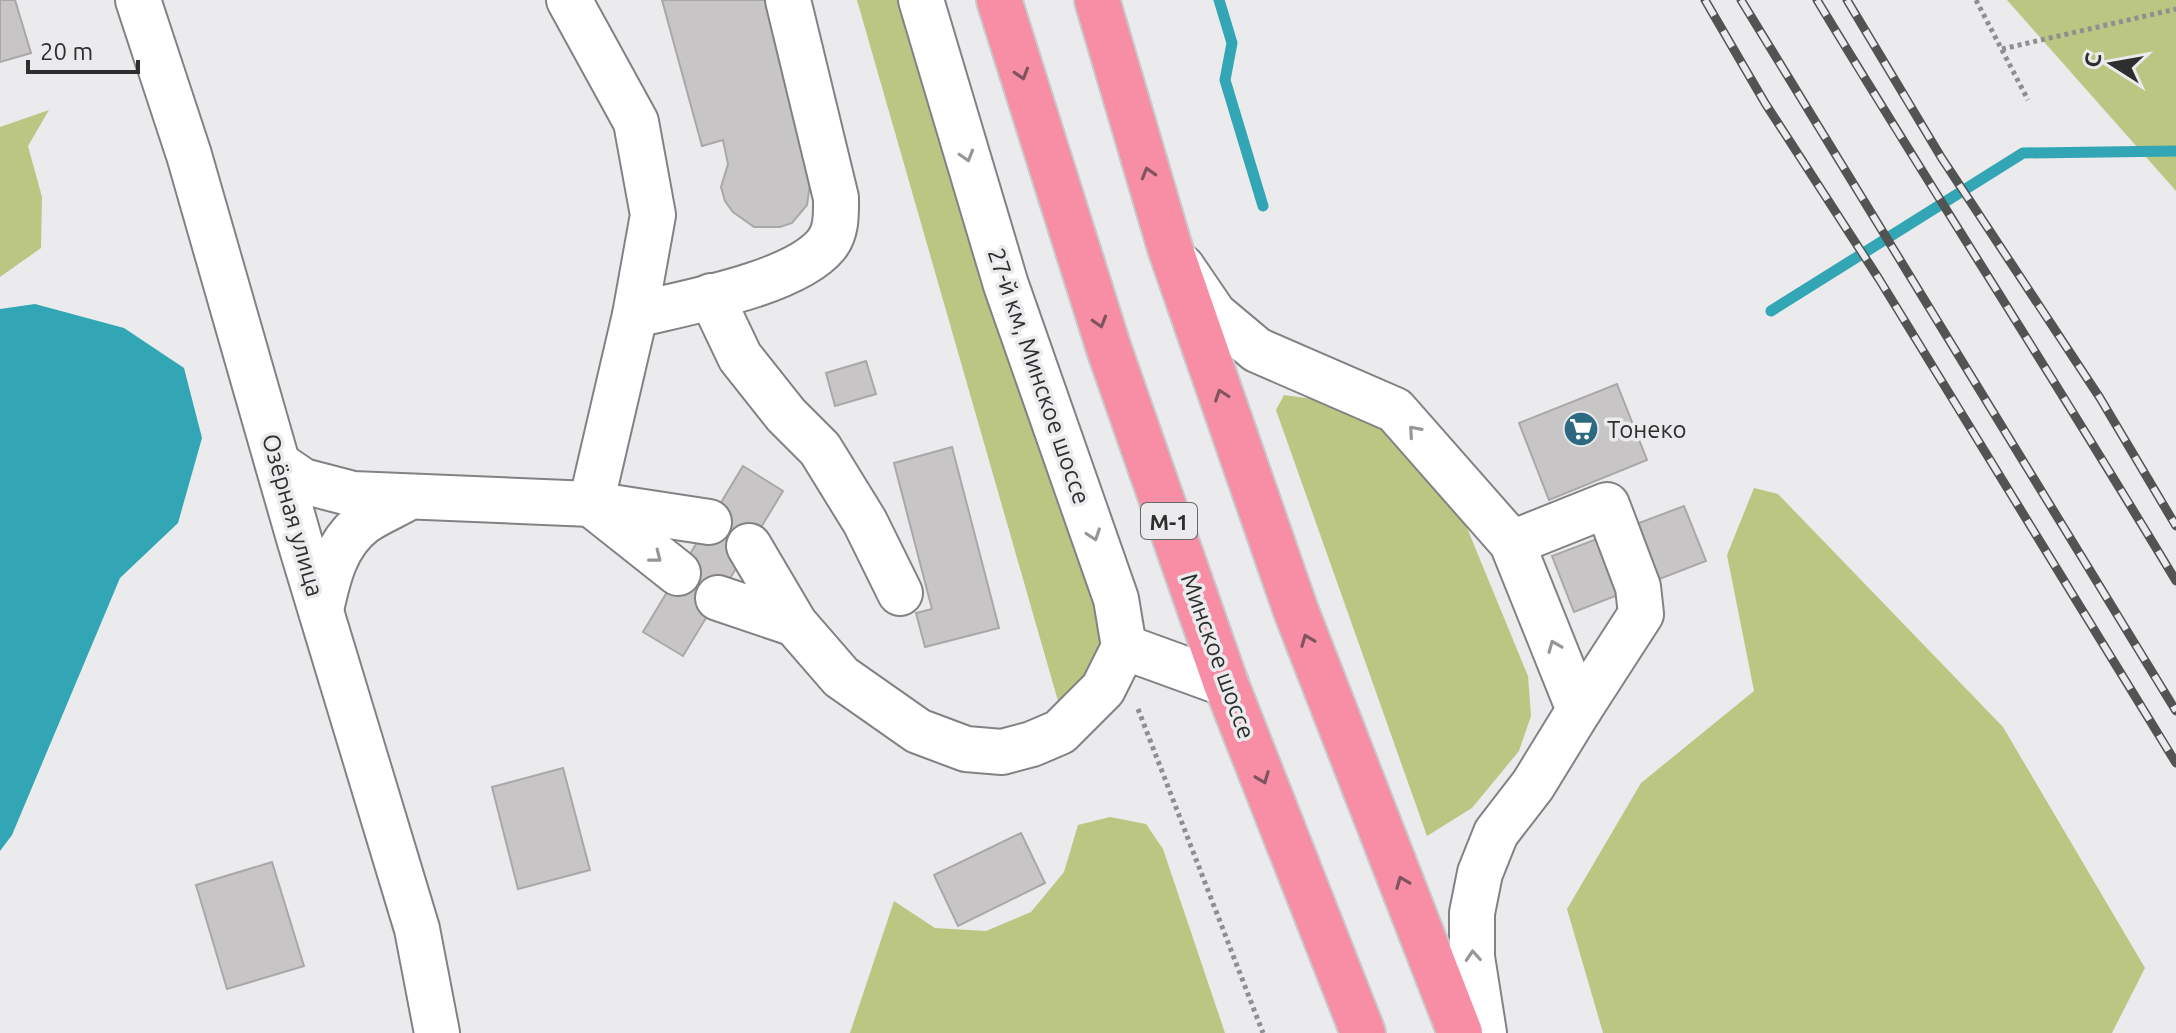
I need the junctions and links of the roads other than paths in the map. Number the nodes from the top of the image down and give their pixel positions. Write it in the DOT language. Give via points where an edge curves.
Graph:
graph roads {
  1 [pos="138,0"];
  2 [pos="569,0"];
  3 [pos="788,0"];
  4 [pos="921,0"];
  5 [pos="999,0"];
  6 [pos="1097,0"];
  7 [pos="1170,248"];
  8 [pos="711,296"];
  9 [pos="635,315"];
  10 [pos="278,464"];
  11 [pos="408,498"];
  12 [pos="591,504"];
  13 [pos="709,522"];
  14 [pos="1512,543"];
  15 [pos="749,546"];
  16 [pos="678,573"];
  17 [pos="900,593"];
  18 [pos="718,598"];
  19 [pos="321,610"];
  20 [pos="795,624"];
  21 [pos="1124,647"];
  22 [pos="1226,684"];
  23 [pos="1579,710"];
  24 [pos="437,1033"];
  25 [pos="1363,1033"];
  26 [pos="1460,1033"];
  27 [pos="1484,1033"];
  1 -- 10 [label="street, Озёрная улица" via="189,155"];
  2 -- 9 [label="street" via="636,122 653,215"];
  3 -- 8 [label="street" via="836,198 836,224 827,244 813,257 759,285"];
  4 -- 21 [label="street, 27-й км, Минское шоссе, one-way" via="1006,285 1116,599"];
  5 -- 22 [label="highway, Минское шоссе / М-1, one-way" via="1109,349"];
  7 -- 6 [label="highway, one-way"];
  14 -- 7 [label="street, one-way" via="1395,410 1257,350 1214,314"];
  26 -- 7 [label="highway, one-way" via="1296,611"];
  8 -- 9 [label="street"];
  8 -- 17 [label="street" via="740,357 820,449"];
  9 -- 12 [label="street"];
  10 -- 11 [label="street" via="303,481 353,494"];
  10 -- 19 [label="street, Озёрная улица"];
  11 -- 12 [label="street"];
  11 -- 19 [label="street" via="364,522 343,544"];
  12 -- 13 [label="street"];
  12 -- 16 [label="street, one-way"];
  23 -- 14 [label="street, one-way"];
  14 -- 23 [label="street" via="1607,505 1638,587 1641,614"];
  15 -- 20 [label="street"];
  18 -- 20 [label="street"];
  19 -- 24 [label="street, Озёрная улица" via="417,929"];
  20 -- 21 [label="street" via="841,677 918,731 966,749 1002,752 1060,732 1103,689"];
  21 -- 22 [label="street"];
  22 -- 25 [label="highway, Минское шоссе / М-1, one-way"];
  27 -- 23 [label="street, one-way" via="1472,957 1472,913 1480,873 1496,833"];
}
